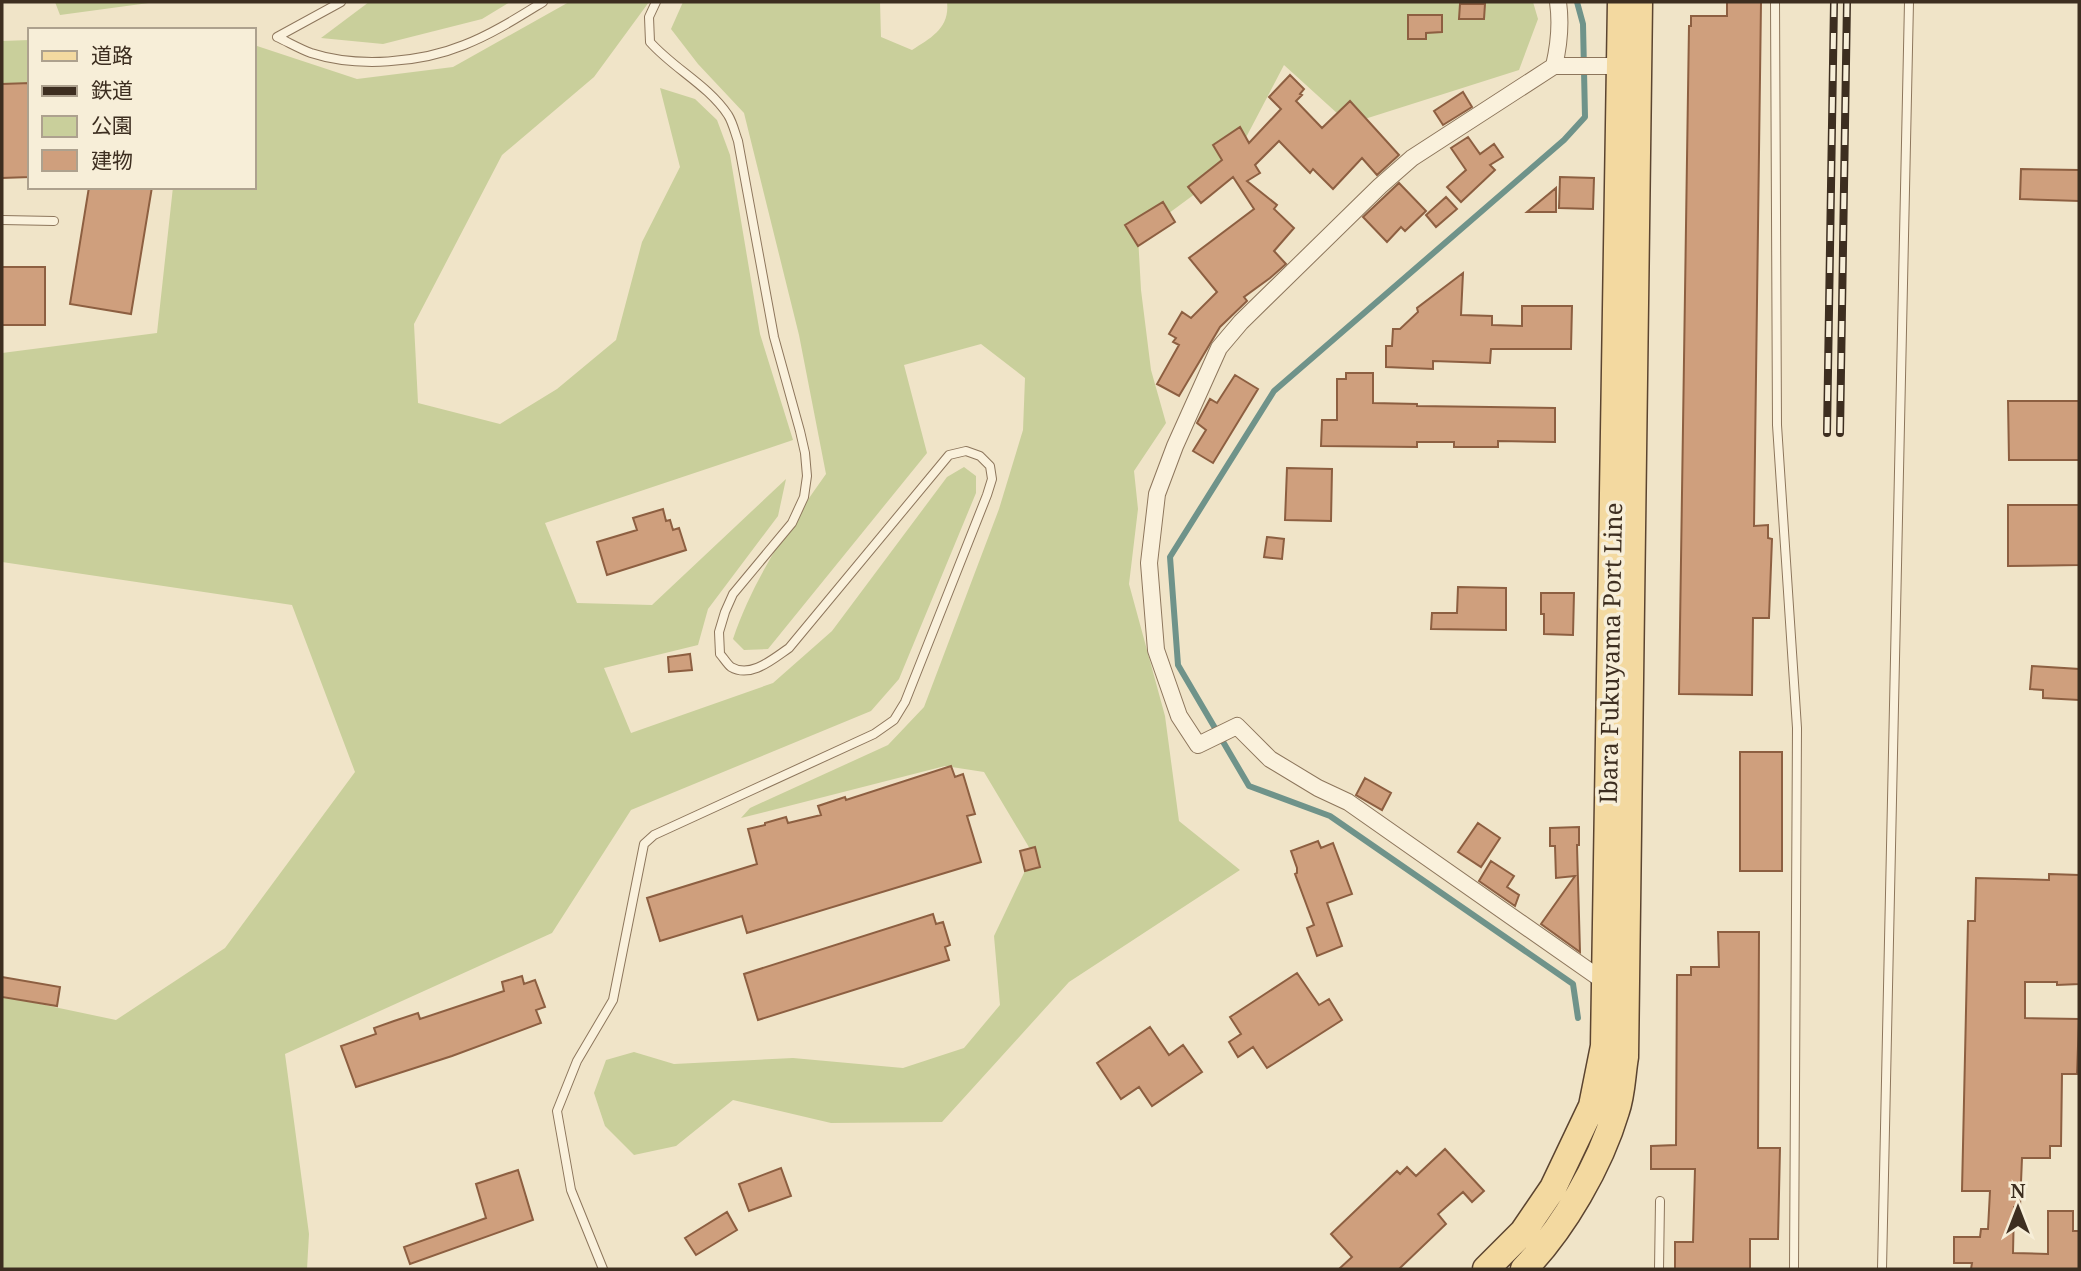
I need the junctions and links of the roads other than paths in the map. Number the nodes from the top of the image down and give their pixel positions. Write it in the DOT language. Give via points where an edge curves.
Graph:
graph roads {
  1 [pos="341,2"];
  2 [pos="543,2"];
  3 [pos="656,2"];
  4 [pos="1558,2"];
  5 [pos="1620,2"];
  6 [pos="1639,2"];
  7 [pos="1775,2"];
  8 [pos="1909,2"];
  9 [pos="1608,66"];
  10 [pos="1560,67"];
  11 [pos="2,220"];
  12 [pos="54,221"];
  13 [pos="1605,982"];
  14 [pos="1661,1201"];
  15 [pos="603,1269"];
  16 [pos="1486,1269"];
  17 [pos="1524,1269"];
  18 [pos="1659,1269"];
  19 [pos="1794,1269"];
  20 [pos="1882,1269"];
  1 -- 2 [label="lane" via="277,37 311,53 361,63 414,59 461,46"];
  3 -- 15 [label="lane" via="649,18 650,42 712,94 729,117 738,141 774,337 805,453 804,496 792,523 733,594 719,632 720,654 732,667 744,670 760,667 789,648 949,455 966,451 981,456 992,479 894,720 874,734 654,835 644,844 612,1000 577,1060 557,1111 571,1190"];
  4 -- 10 [label="street"];
  5 -- 9 [label="main road, Ibara Fukuyama Port Line"];
  6 -- 17 [label="main road, Ibara Fukuyama Port Line" via="1625,1057 1617,1109 1599,1156 1548,1241"];
  7 -- 19 [label="lane" via="1777,425 1797,728"];
  8 -- 20 [label="lane"];
  9 -- 10 [label="street"];
  9 -- 13 [label="main road, Ibara Fukuyama Port Line"];
  10 -- 13 [label="street" via="1412,158 1219,348 1157,494 1149,563 1156,650 1180,716 1198,745 1237,726 1270,759 1348,802"];
  11 -- 12 [label="lane"];
  13 -- 16 [label="main road, Ibara Fukuyama Port Line" via="1604,1046 1591,1106 1553,1188 1523,1232"];
  14 -- 18 [label="lane"];
}
